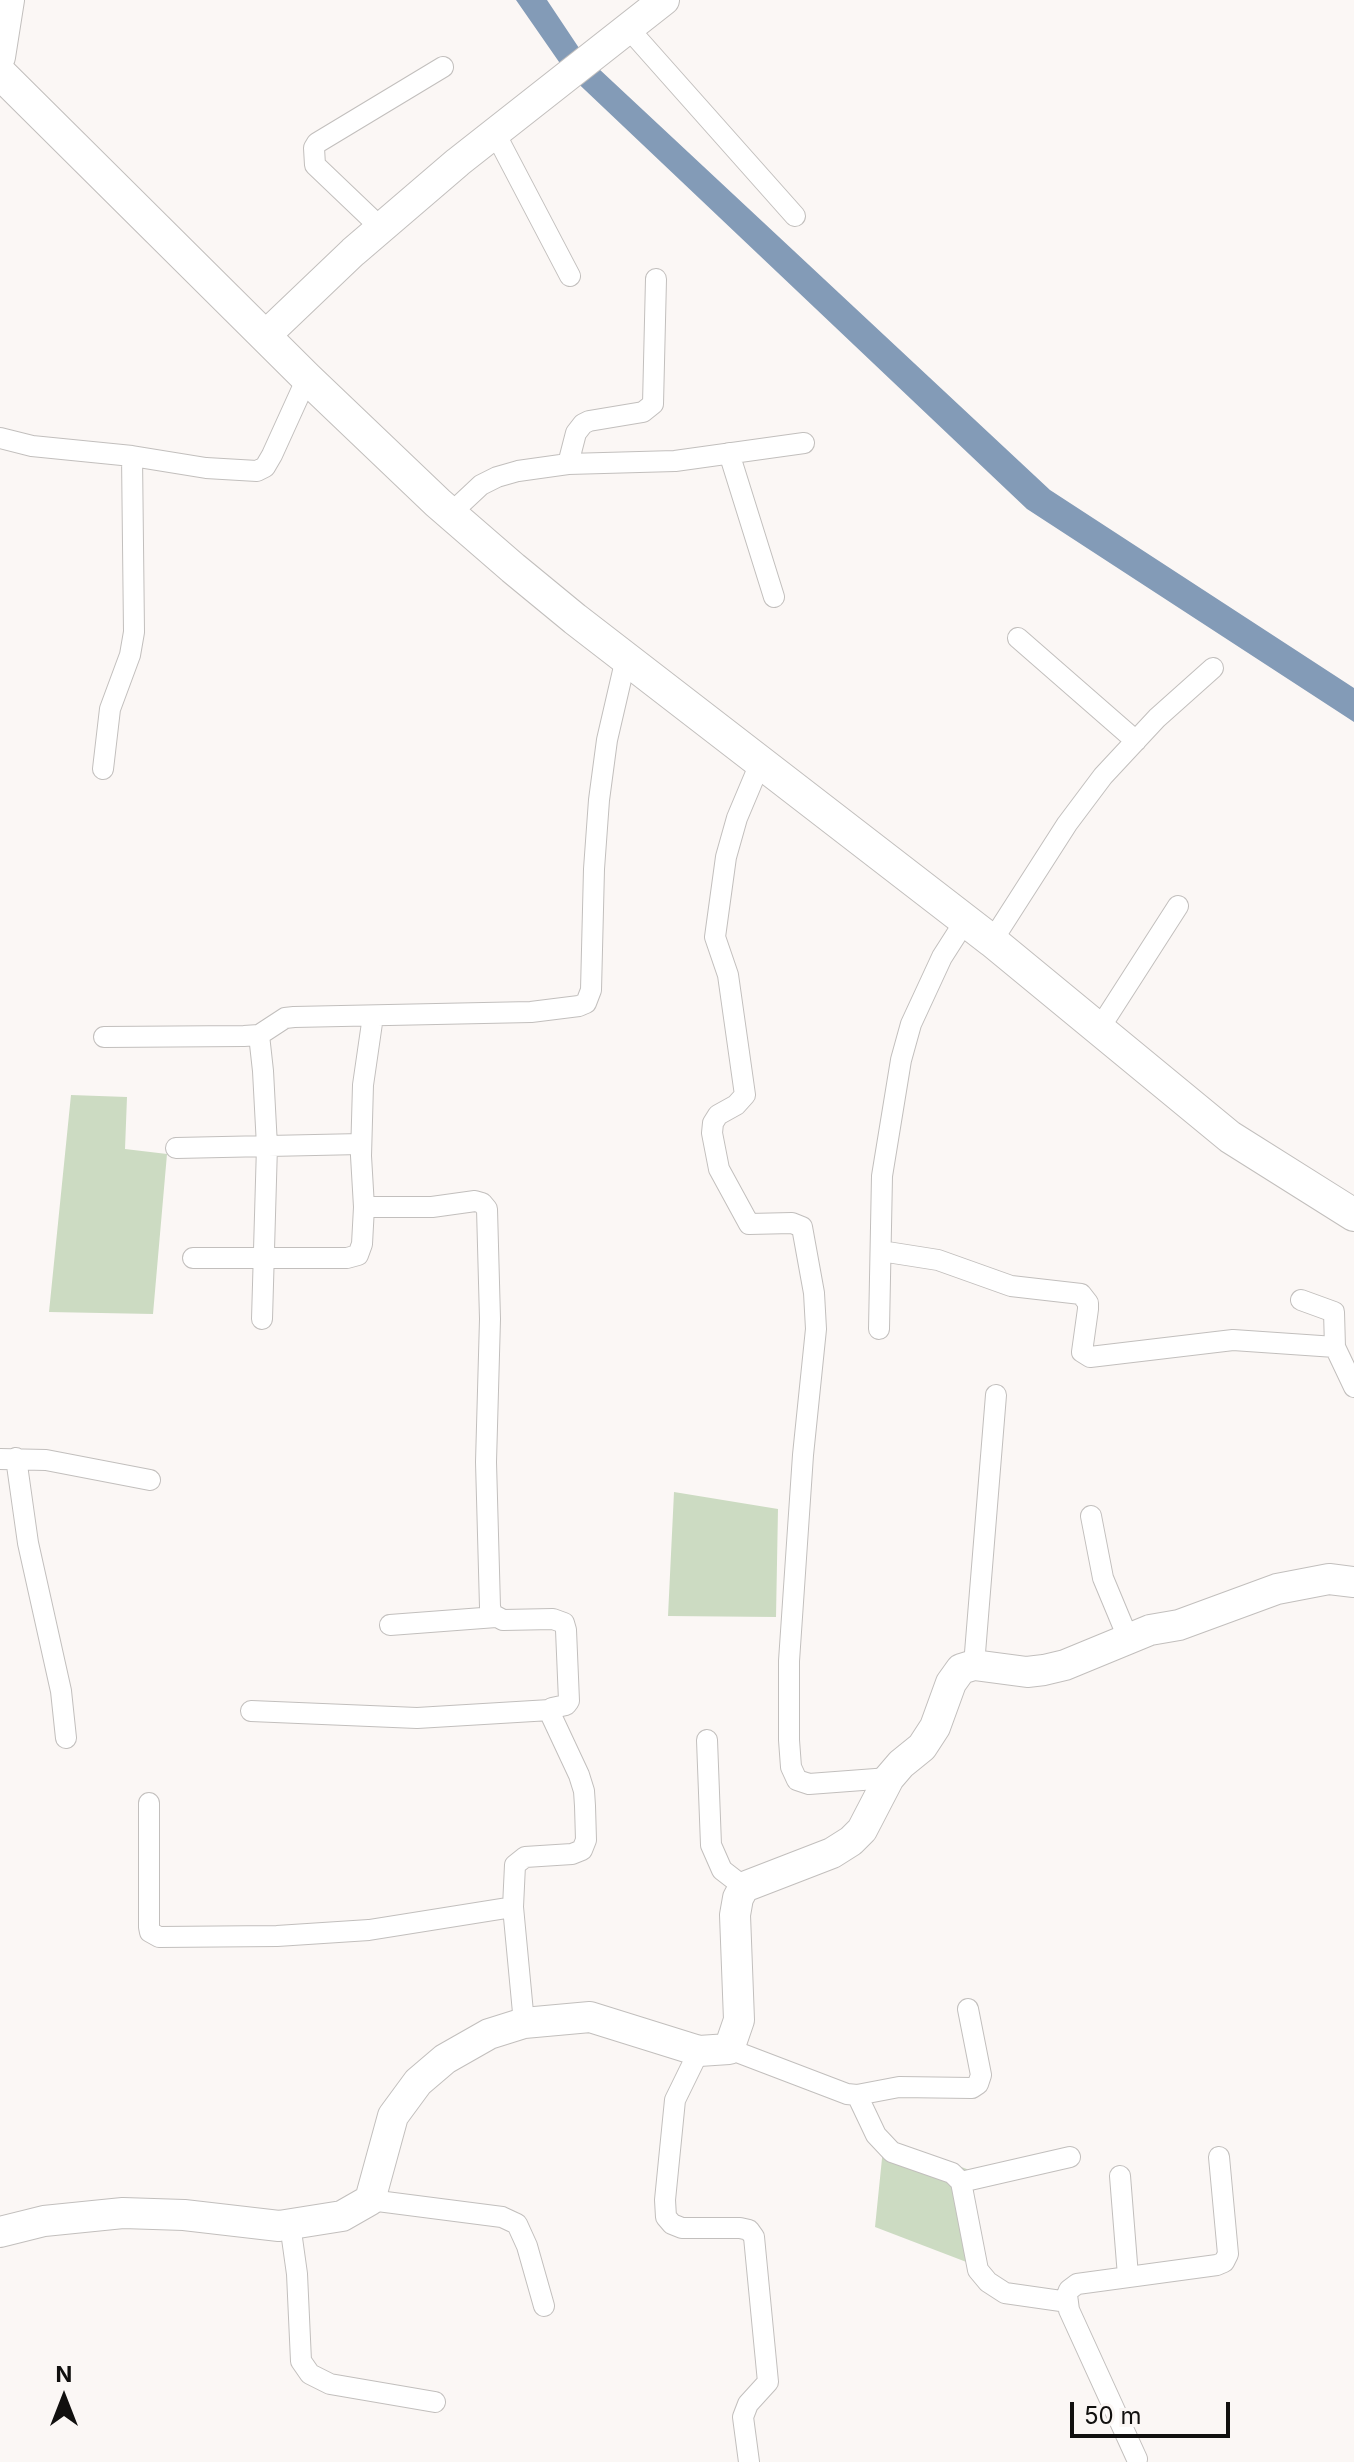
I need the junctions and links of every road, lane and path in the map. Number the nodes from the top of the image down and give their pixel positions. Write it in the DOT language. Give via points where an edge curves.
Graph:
graph roads {
  1 [pos="9,0"];
  2 [pos="664,0"];
  3 [pos="628,28"];
  4 [pos="0,57"];
  5 [pos="443,67"];
  6 [pos="0,73"];
  7 [pos="495,133"];
  8 [pos="795,216"];
  9 [pos="381,228"];
  10 [pos="570,276"];
  11 [pos="656,279"];
  12 [pos="266,335"];
  13 [pos="307,378"];
  14 [pos="0,438"];
  15 [pos="804,443"];
  16 [pos="729,453"];
  17 [pos="132,456"];
  18 [pos="568,464"];
  19 [pos="450,514"];
  20 [pos="774,597"];
  21 [pos="1018,638"];
  22 [pos="626,658"];
  23 [pos="1213,668"];
  24 [pos="1136,741"];
  25 [pos="761,761"];
  26 [pos="103,769"];
  27 [pos="1178,906"];
  28 [pos="965,921"];
  29 [pos="992,941"];
  30 [pos="373,1016"];
  31 [pos="1099,1029"];
  32 [pos="259,1035"];
  33 [pos="104,1037"];
  34 [pos="361,1144"];
  35 [pos="267,1146"];
  36 [pos="176,1148"];
  37 [pos="364,1207"];
  38 [pos="1354,1215"];
  39 [pos="881,1251"];
  40 [pos="193,1258"];
  41 [pos="262,1258"];
  42 [pos="1301,1300"];
  43 [pos="262,1319"];
  44 [pos="879,1329"];
  45 [pos="1335,1347"];
  46 [pos="1354,1387"];
  47 [pos="996,1395"];
  48 [pos="8,1458"];
  49 [pos="150,1480"];
  50 [pos="1091,1516"];
  51 [pos="1354,1582"];
  52 [pos="496,1617"];
  53 [pos="390,1625"];
  54 [pos="1128,1638"];
  55 [pos="974,1665"];
  56 [pos="550,1710"];
  57 [pos="251,1711"];
  58 [pos="66,1738"];
  59 [pos="707,1740"];
  60 [pos="889,1778"];
  61 [pos="149,1803"];
  62 [pos="744,1887"];
  63 [pos="513,1907"];
  64 [pos="968,2009"];
  65 [pos="524,2023"];
  66 [pos="729,2049"];
  67 [pos="699,2051"];
  68 [pos="857,2095"];
  69 [pos="1070,2157"];
  70 [pos="1219,2157"];
  71 [pos="1120,2176"];
  72 [pos="961,2182"];
  73 [pos="370,2200"];
  74 [pos="290,2224"];
  75 [pos="0,2232"];
  76 [pos="1128,2276"];
  77 [pos="1068,2302"];
  78 [pos="544,2306"];
  79 [pos="435,2402"];
  80 [pos="1140,2461"];
  81 [pos="749,2462"];
  1 -- 4 [label="street"];
  2 -- 3 [label="street"];
  3 -- 7 [label="street"];
  3 -- 8 [label="street"];
  5 -- 9 [label="street" via="314,148 315,165"];
  6 -- 12 [label="main road"];
  7 -- 9 [label="street"];
  7 -- 10 [label="street"];
  9 -- 12 [label="street"];
  11 -- 18 [label="street" via="653,404 643,412 583,424"];
  12 -- 13 [label="main road"];
  13 -- 17 [label="street" via="265,467 257,471"];
  13 -- 19 [label="main road"];
  14 -- 17 [label="street"];
  15 -- 16 [label="street"];
  16 -- 18 [label="street" via="675,461"];
  16 -- 20 [label="street"];
  17 -- 26 [label="street" via="134,632 110,709"];
  18 -- 19 [label="street" via="497,477"];
  19 -- 22 [label="main road"];
  21 -- 24 [label="street"];
  22 -- 25 [label="main road"];
  22 -- 30 [label="street" via="599,800 591,990 586,1003 531,1012"];
  23 -- 24 [label="street"];
  24 -- 29 [label="street" via="1067,824"];
  25 -- 28 [label="main road"];
  25 -- 60 [label="street" via="726,857 715,937 728,975 745,1095 718,1115 712,1133 719,1169 749,1224 802,1227 814,1293 816,1329 789,1661 791,1767 797,1780 809,1784"];
  27 -- 31 [label="street"];
  28 -- 29 [label="main road"];
  28 -- 39 [label="street" via="911,1024 901,1060 882,1176"];
  29 -- 31 [label="main road"];
  30 -- 32 [label="street" via="285,1018"];
  30 -- 34 [label="street"];
  31 -- 38 [label="main road" via="1230,1137"];
  32 -- 33 [label="street"];
  32 -- 35 [label="street"];
  34 -- 35 [label="street"];
  34 -- 37 [label="street"];
  35 -- 36 [label="street"];
  35 -- 41 [label="street"];
  37 -- 41 [label="street" via="362,1244 353,1257"];
  37 -- 52 [label="street" via="475,1201 487,1209 486,1462 489,1596"];
  39 -- 44 [label="street"];
  39 -- 45 [label="street" via="949,1263 1011,1286 1081,1294 1088,1309 1082,1352 1090,1357 1233,1340"];
  40 -- 41 [label="street"];
  41 -- 43 [label="street"];
  42 -- 45 [label="street" via="1334,1312"];
  45 -- 46 [label="street"];
  47 -- 55 [label="street"];
  48 -- 49 [label="street"];
  48 -- 58 [label="street" via="61,1691"];
  50 -- 54 [label="street" via="1103,1578"];
  51 -- 54 [label="street" via="1305,1582"];
  52 -- 53 [label="street"];
  52 -- 56 [label="street" via="564,1623 569,1701"];
  54 -- 55 [label="street" via="1044,1670"];
  55 -- 60 [label="street" via="961,1669 922,1747"];
  56 -- 57 [label="street" via="417,1718"];
  56 -- 63 [label="street" via="584,1791 586,1840 582,1850 572,1854 517,1861"];
  59 -- 62 [label="street" via="711,1845 722,1870"];
  60 -- 62 [label="street" via="851,1841"];
  61 -- 63 [label="street" via="149,1927 159,1937 369,1930"];
  62 -- 66 [label="street" via="735,1915 739,2020"];
  63 -- 65 [label="street"];
  64 -- 68 [label="street" via="981,2075 978,2084 959,2089 899,2087"];
  65 -- 67 [label="street" via="590,2017"];
  65 -- 73 [label="street" via="489,2034 418,2082 393,2116"];
  66 -- 67 [label="street"];
  66 -- 68 [label="street"];
  67 -- 81 [label="street" via="675,2100 666,2217 682,2228 740,2228 754,2237 768,2382 743,2417"];
  68 -- 72 [label="street" via="880,2142 892,2152 952,2173"];
  69 -- 72 [label="street"];
  70 -- 76 [label="street" via="1228,2254 1224,2262"];
  71 -- 76 [label="street"];
  72 -- 77 [label="street" via="978,2270 988,2282 1005,2293"];
  73 -- 74 [label="street" via="342,2216"];
  73 -- 78 [label="street" via="502,2217 517,2224"];
  74 -- 75 [label="street" via="123,2213 44,2221"];
  74 -- 79 [label="street" via="301,2361 310,2374 330,2384"];
  76 -- 77 [label="street" via="1077,2284 1069,2290"];
  77 -- 80 [label="street"];
}
